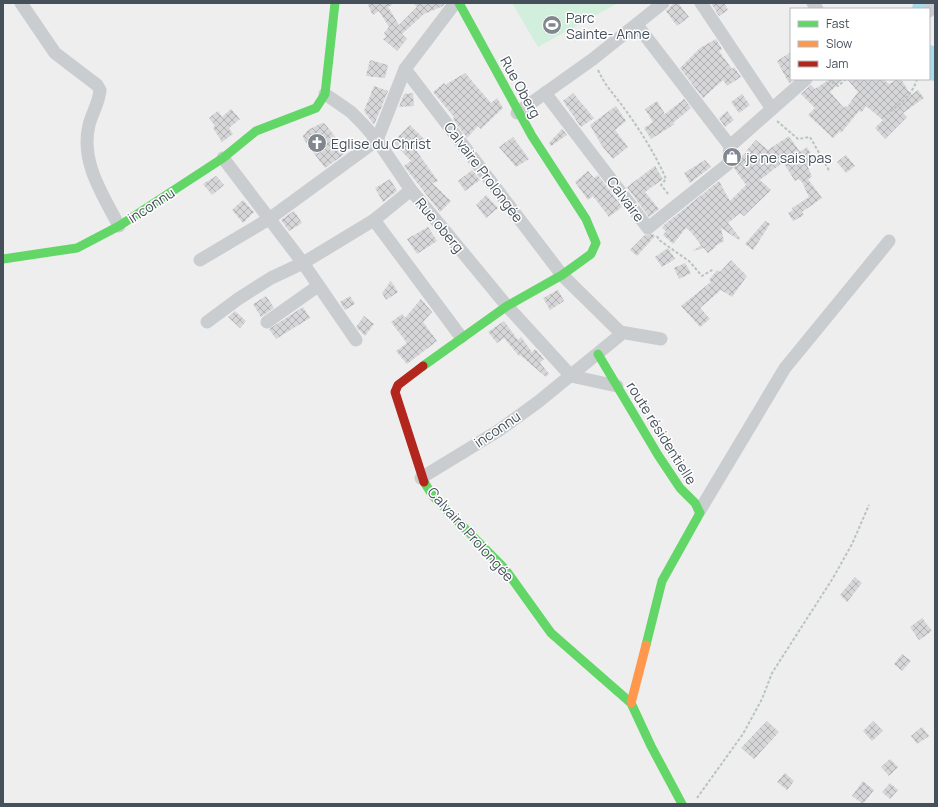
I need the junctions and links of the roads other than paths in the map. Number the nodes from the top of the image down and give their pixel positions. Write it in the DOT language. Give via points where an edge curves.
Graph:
graph roads {
  1 [pos="21,3"];
  2 [pos="335,3"];
  3 [pos="455,3"];
  4 [pos="459,3"];
  5 [pos="663,3"];
  6 [pos="701,3"];
  7 [pos="637,25"];
  8 [pos="405,69"];
  9 [pos="805,80"];
  10 [pos="545,93"];
  11 [pos="325,94"];
  12 [pos="772,109"];
  13 [pos="517,113"];
  14 [pos="377,140"];
  15 [pos="730,146"];
  16 [pos="223,158"];
  17 [pos="561,183"];
  18 [pos="411,190"];
  19 [pos="269,219"];
  20 [pos="374,220"];
  21 [pos="119,226"];
  22 [pos="889,241"];
  23 [pos="3,259"];
  24 [pos="200,260"];
  25 [pos="303,263"];
  26 [pos="562,275"];
  27 [pos="318,286"];
  28 [pos="508,306"];
  29 [pos="207,322"];
  30 [pos="266,322"];
  31 [pos="620,332"];
  32 [pos="461,337"];
  33 [pos="661,339"];
  34 [pos="356,340"];
  35 [pos="598,354"];
  36 [pos="571,376"];
  37 [pos="617,386"];
  38 [pos="421,478"];
  39 [pos="700,510"];
  40 [pos="631,703"];
  41 [pos="682,804"];
  1 -- 21 [label="street, inconnu" via="55,53 100,90 89,126 87,145 93,177"];
  2 -- 11 [label="street"];
  3 -- 8 [label="street"];
  4 -- 13 [label="street, Rue Oberg"];
  5 -- 7 [label="street"];
  6 -- 12 [label="street"];
  7 -- 10 [label="street"];
  7 -- 15 [label="street"];
  8 -- 14 [label="street"];
  8 -- 26 [label="street, Calvaire Prolongée"];
  9 -- 12 [label="street"];
  10 -- 13 [label="street"];
  10 -- 15 [label="street, Calvaire" via="648,228 728,164"];
  11 -- 14 [label="street" via="351,112"];
  11 -- 16 [label="street, inconnu" via="316,108 256,131"];
  12 -- 15 [label="street"];
  13 -- 17 [label="street, Rue Oberg"];
  14 -- 18 [label="street, Rue oberg"];
  14 -- 19 [label="street"];
  16 -- 19 [label="street"];
  16 -- 21 [label="street, inconnu"];
  17 -- 26 [label="street, Calvaire Prolongée" via="584,213 596,243 590,254"];
  18 -- 20 [label="street"];
  18 -- 28 [label="street, Rue oberg"];
  19 -- 24 [label="street"];
  19 -- 25 [label="street"];
  20 -- 25 [label="street"];
  20 -- 32 [label="street"];
  21 -- 23 [label="street" via="77,248"];
  22 -- 39 [label="street" via="785,368"];
  25 -- 27 [label="street"];
  25 -- 29 [label="street" via="270,278"];
  26 -- 28 [label="street, Calvaire Prolongée"];
  26 -- 31 [label="street"];
  27 -- 30 [label="street"];
  27 -- 34 [label="street"];
  28 -- 32 [label="street, Calvaire Prolongée"];
  28 -- 36 [label="street"];
  31 -- 33 [label="street"];
  31 -- 35 [label="street, inconnu" via="619,336"];
  32 -- 38 [label="street, Calvaire Prolongée" via="398,386 395,392"];
  35 -- 36 [label="street, inconnu"];
  35 -- 37 [label="street, route résidentielle"];
  36 -- 37 [label="street"];
  36 -- 38 [label="street, inconnu" via="498,431"];
  37 -- 39 [label="street, route résidentielle" via="660,460 686,497"];
  38 -- 40 [label="street, Calvaire Prolongée" via="433,496 505,569 551,633"];
  39 -- 40 [label="street" via="662,581"];
  40 -- 41 [label="street, Calvaire Prolongée"];
}
